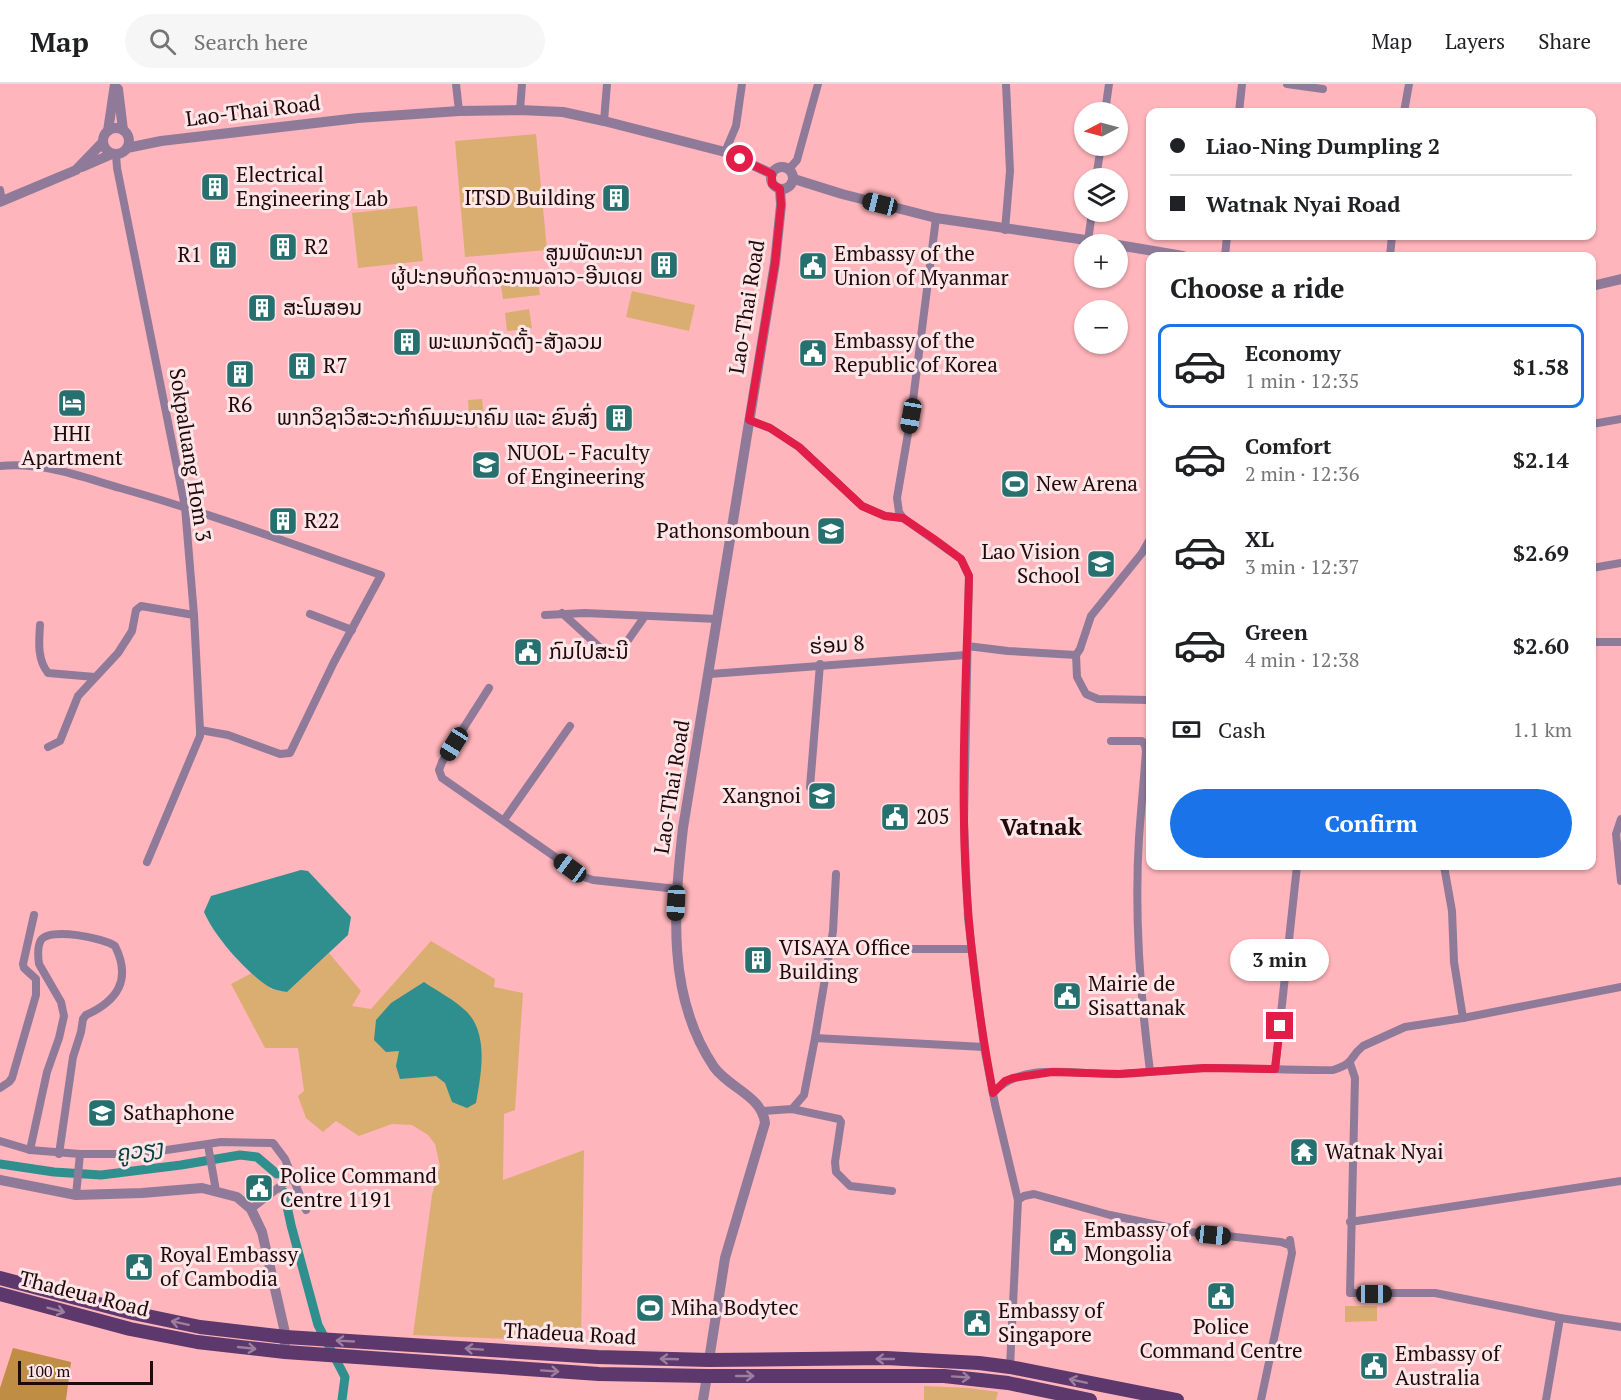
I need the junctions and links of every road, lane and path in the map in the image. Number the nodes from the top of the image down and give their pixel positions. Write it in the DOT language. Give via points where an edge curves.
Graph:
graph roads {
  1 [pos="116,84"];
  2 [pos="456,84"];
  3 [pos="522,84"];
  4 [pos="607,84"];
  5 [pos="742,84"];
  6 [pos="818,84"];
  7 [pos="1006,84"];
  8 [pos="1109,84"];
  9 [pos="1242,84"];
  10 [pos="1287,84"];
  11 [pos="1409,84"];
  12 [pos="1323,89"];
  13 [pos="1106,102"];
  14 [pos="1239,108"];
  15 [pos="1405,108"];
  16 [pos="520,110"];
  17 [pos="459,111"];
  18 [pos="604,121"];
  19 [pos="108,131"];
  20 [pos="126,133"];
  21 [pos="161,141"];
  22 [pos="103,142"];
  23 [pos="128,148"];
  24 [pos="725,152"];
  25 [pos="114,155"];
  26 [pos="76,170"];
  27 [pos="772,174"];
  28 [pos="791,174"];
  29 [pos="780,189"];
  30 [pos="1,198"];
  31 [pos="936,218"];
  32 [pos="1005,230"];
  33 [pos="1074,239"];
  34 [pos="1128,247"];
  35 [pos="1159,252"];
  36 [pos="1621,279"];
  37 [pos="1596,285"];
  38 [pos="1621,419"];
  39 [pos="749,420"];
  40 [pos="1596,423"];
  41 [pos="0,466"];
  42 [pos="185,507"];
  43 [pos="903,518"];
  44 [pos="1146,546"];
  45 [pos="1621,563"];
  46 [pos="1596,567"];
  47 [pos="562,613"];
  48 [pos="310,614"];
  49 [pos="194,615"];
  50 [pos="545,615"];
  51 [pos="645,616"];
  52 [pos="717,619"];
  53 [pos="40,625"];
  54 [pos="352,630"];
  55 [pos="1596,642"];
  56 [pos="1621,642"];
  57 [pos="966,650"];
  58 [pos="1076,654"];
  59 [pos="820,664"];
  60 [pos="710,674"];
  61 [pos="94,677"];
  62 [pos="489,688"];
  63 [pos="1146,700"];
  64 [pos="570,726"];
  65 [pos="200,730"];
  66 [pos="1112,741"];
  67 [pos="48,747"];
  68 [pos="810,787"];
  69 [pos="1146,809"];
  70 [pos="1621,819"];
  71 [pos="504,820"];
  72 [pos="147,862"];
  73 [pos="1297,870"];
  74 [pos="1445,870"];
  75 [pos="836,874"];
  76 [pos="1621,881"];
  77 [pos="676,889"];
  78 [pos="34,915"];
  79 [pos="905,949"];
  80 [pos="971,949"];
  81 [pos="1621,987"];
  82 [pos="1463,1018"];
  83 [pos="815,1038"];
  84 [pos="984,1047"];
  85 [pos="1350,1063"];
  86 [pos="1275,1069"];
  87 [pos="1150,1071"];
  88 [pos="0,1088"];
  89 [pos="993,1093"];
  90 [pos="792,1109"];
  91 [pos="763,1112"];
  92 [pos="0,1141"];
  93 [pos="208,1148"];
  94 [pos="30,1150"];
  95 [pos="59,1154"];
  96 [pos="80,1156"];
  97 [pos="292,1177"];
  98 [pos="0,1180"];
  99 [pos="1621,1181"];
  100 [pos="215,1186"];
  101 [pos="892,1191"];
  102 [pos="76,1195"];
  103 [pos="1018,1200"];
  104 [pos="251,1209"];
  105 [pos="306,1210"];
  106 [pos="1350,1222"];
  107 [pos="0,1278"];
  108 [pos="0,1294"];
  109 [pos="1560,1318"];
  110 [pos="1621,1328"];
  111 [pos="286,1337"];
  112 [pos="285,1352"];
  113 [pos="709,1360"];
  114 [pos="1010,1367"];
  115 [pos="707,1376"];
  116 [pos="1008,1383"];
  117 [pos="1103,1386"];
  118 [pos="703,1400"];
  119 [pos="1090,1400"];
  120 [pos="1100,1400"];
  121 [pos="1177,1400"];
  122 [pos="1262,1400"];
  123 [pos="1546,1400"];
  1 -- 19 [label="street"];
  1 -- 20 [label="street"];
  2 -- 17 [label="street"];
  3 -- 16 [label="street"];
  4 -- 18 [label="street"];
  5 -- 24 [label="street" via="736,126"];
  6 -- 28 [label="street"];
  7 -- 32 [label="street" via="1010,171"];
  8 -- 13 [label="street"];
  9 -- 14 [label="street"];
  10 -- 12 [label="street"];
  11 -- 15 [label="street"];
  16 -- 17 [label="street, Lao-Thai Road"];
  16 -- 18 [label="street, Lao-Thai Road" via="563,112"];
  17 -- 21 [label="street, Lao-Thai Road" via="358,118"];
  18 -- 24 [label="street, Lao-Thai Road"];
  19 -- 20 [label="street" via="116,128"];
  19 -- 22 [label="street"];
  20 -- 21 [label="street, Lao-Thai Road"];
  20 -- 23 [label="street"];
  21 -- 23 [label="street, Lao-Thai Road"];
  22 -- 25 [label="street"];
  22 -- 26 [label="street"];
  23 -- 25 [label="street"];
  24 -- 27 [label="street, Lao-Thai Road"];
  25 -- 26 [label="street"];
  25 -- 42 [label="street, Sokpaluang Hom 3"];
  26 -- 30 [label="street"];
  27 -- 28 [label="street" via="779,167"];
  27 -- 29 [label="street" via="772,184"];
  28 -- 29 [label="street" via="790,186"];
  28 -- 31 [label="street" via="842,194"];
  29 -- 39 [label="street, Lao-Thai Road" via="775,263"];
  31 -- 32 [label="street"];
  31 -- 43 [label="street" via="897,498"];
  32 -- 33 [label="street"];
  34 -- 35 [label="street"];
  36 -- 37 [label="street"];
  38 -- 40 [label="street"];
  39 -- 43 [label="street" via="792,442 862,506 885,516"];
  39 -- 52 [label="street, Lao-Thai Road"];
  41 -- 42 [label="street" via="57,468"];
  42 -- 49 [label="street, Sokpaluang Hom 3"];
  42 -- 54 [label="street" via="381,575"];
  43 -- 57 [label="street" via="965,564 969,576"];
  44 -- 58 [label="street" via="1091,616"];
  45 -- 46 [label="street"];
  47 -- 50 [label="street"];
  47 -- 51 [label="street"];
  47 -- 51 [label="street" via="607,654 613,655 619,653"];
  48 -- 54 [label="street"];
  49 -- 61 [label="street" via="141,606 118,653"];
  49 -- 65 [label="street, Sokpaluang Hom 3"];
  51 -- 52 [label="street"];
  52 -- 60 [label="street, Lao-Thai Road"];
  53 -- 61 [label="street" via="40,658 48,673"];
  54 -- 65 [label="street" via="290,753 280,754 228,735"];
  55 -- 56 [label="street"];
  57 -- 58 [label="street, ຮ່ອມ 8"];
  57 -- 59 [label="street, ຮ່ອມ 8"];
  57 -- 80 [label="street" via="964,822"];
  58 -- 63 [label="street" via="1077,677 1086,694 1098,699"];
  59 -- 60 [label="street, ຮ່ອມ 8"];
  59 -- 68 [label="street"];
  60 -- 77 [label="street, Lao-Thai Road"];
  61 -- 67 [label="street" via="78,696 60,741"];
  62 -- 71 [label="street" via="439,770 442,778"];
  64 -- 71 [label="street"];
  65 -- 72 [label="street, Sokpaluang Hom 3"];
  66 -- 69 [label="street" via="1142,741 1145,745"];
  69 -- 87 [label="street" via="1139,838 1137,935"];
  70 -- 76 [label="street" via="1616,834"];
  71 -- 77 [label="street" via="584,877"];
  73 -- 86 [label="street"];
  74 -- 82 [label="street"];
  75 -- 83 [label="street" via="833,931"];
  77 -- 91 [label="street, Lao-Thai Road" via="679,976 694,1029 717,1070"];
  78 -- 88 [label="street" via="22,964 36,979 36,995 12,1078"];
  79 -- 80 [label="street"];
  80 -- 84 [label="street"];
  81 -- 82 [label="street"];
  82 -- 85 [label="street" via="1405,1027 1363,1046"];
  83 -- 84 [label="street"];
  83 -- 90 [label="street" via="804,1095"];
  84 -- 89 [label="street"];
  85 -- 86 [label="street" via="1309,1075"];
  85 -- 106 [label="street" via="1355,1078"];
  86 -- 87 [label="street"];
  87 -- 89 [label="street" via="1022,1075 1005,1081"];
  89 -- 103 [label="street"];
  90 -- 91 [label="street"];
  90 -- 101 [label="street" via="839,1119 835,1168 850,1186"];
  91 -- 113 [label="street" via="764,1129 725,1258"];
  92 -- 94 [label="street"];
  93 -- 96 [label="street"];
  93 -- 97 [label="street" via="221,1142 273,1143"];
  93 -- 100 [label="street"];
  94 -- 95 [label="street"];
  94 -- 95 [label="street" via="64,1016 61,1002 39,964 40,941 61,934 97,938 115,946 122,965 120,981 110,1001 83,1019 73,1057"];
  95 -- 96 [label="street"];
  96 -- 102 [label="street"];
  97 -- 104 [label="street"];
  97 -- 105 [label="street"];
  98 -- 102 [label="street"];
  99 -- 106 [label="street"];
  100 -- 102 [label="street"];
  100 -- 104 [label="street"];
  103 -- 114 [label="street"];
  103 -- 122 [label="street" via="1034,1194 1191,1232 1290,1242 1292,1253"];
  104 -- 111 [label="street" via="262,1232"];
  106 -- 109 [label="street" via="1350,1293 1435,1293"];
  111 -- 107 [label="main road, Thadeua Road, one-way" via="133,1313"];
  108 -- 112 [label="main road, Thadeua Road, one-way" via="130,1329"];
  109 -- 110 [label="street"];
  109 -- 123 [label="street"];
  111 -- 112 [label="street"];
  113 -- 111 [label="main road, Thadeua Road, one-way" via="598,1357"];
  112 -- 115 [label="main road, Thadeua Road, one-way" via="599,1374"];
  114 -- 113 [label="main road, Thadeua Road, one-way" via="886,1358"];
  113 -- 115 [label="main road"];
  114 -- 116 [label="main road"];
  117 -- 114 [label="main road, Thadeua Road, one-way"];
  115 -- 116 [label="main road, Thadeua Road, one-way" via="944,1376"];
  115 -- 118 [label="street"];
  116 -- 119 [label="main road, Thadeua Road"];
  117 -- 120 [label="main road"];
  117 -- 121 [label="main road, Thadeua Road"];
}
